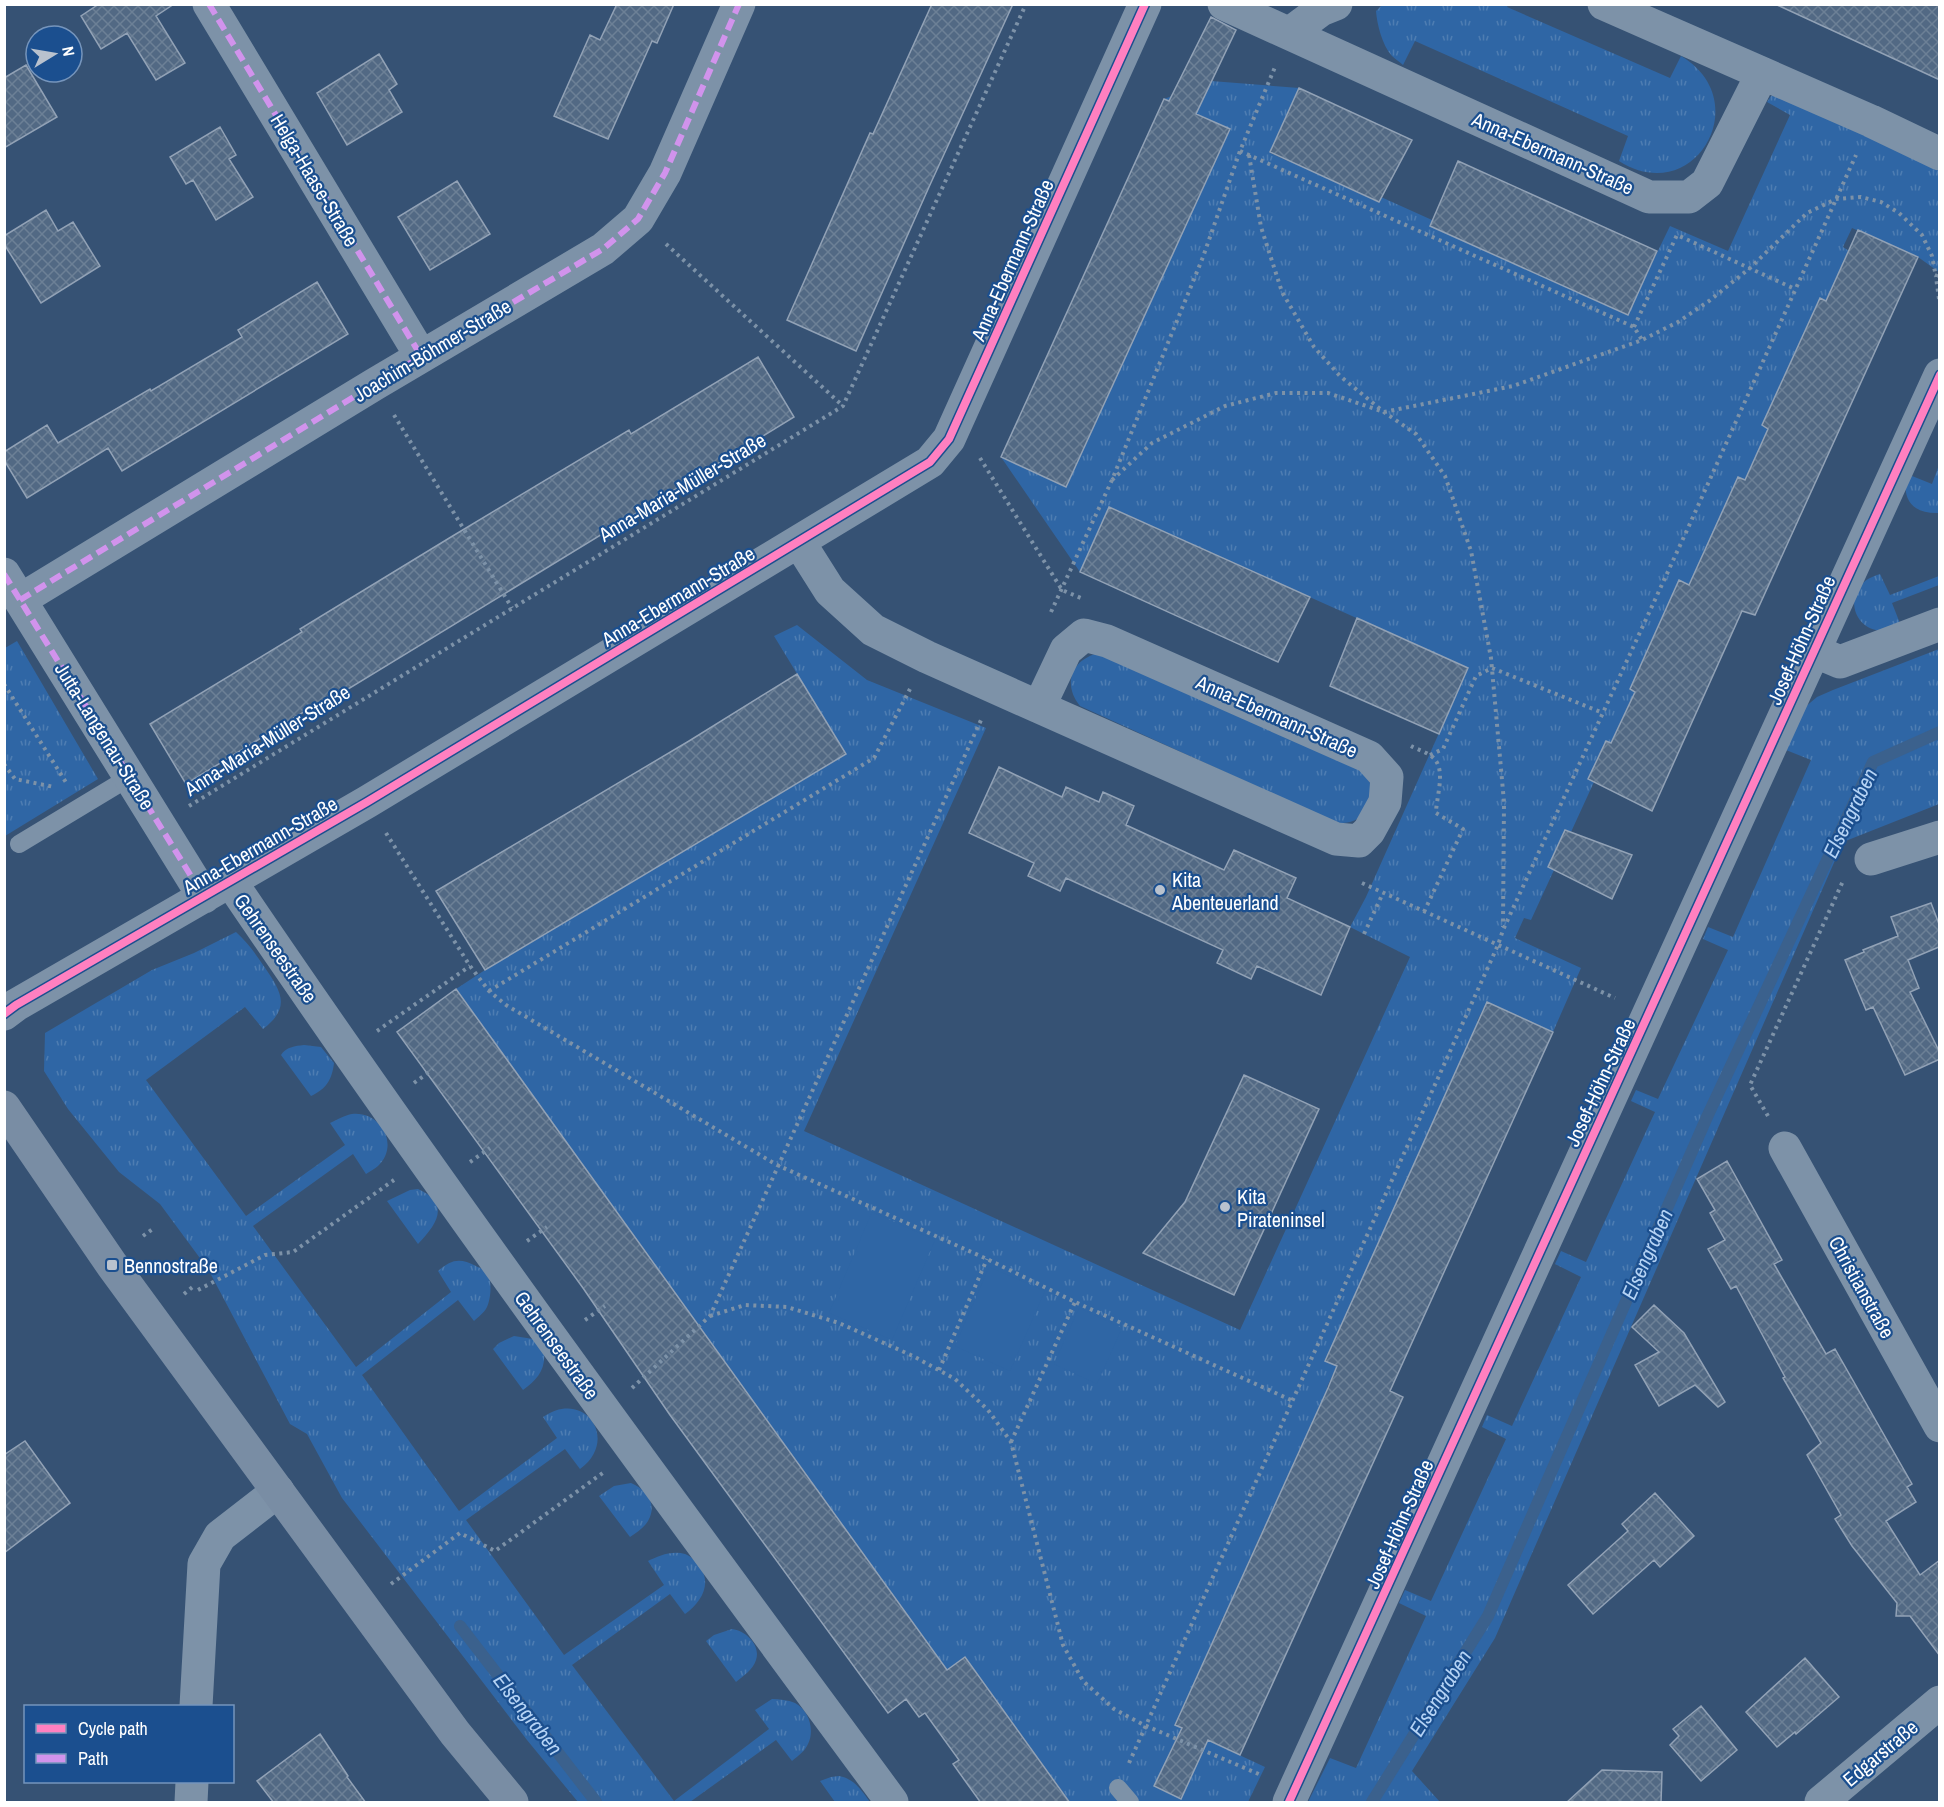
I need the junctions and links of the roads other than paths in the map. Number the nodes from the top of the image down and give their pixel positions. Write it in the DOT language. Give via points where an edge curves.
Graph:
graph roads {
  1 [pos="209,4"];
  2 [pos="739,4"];
  3 [pos="1145,4"];
  4 [pos="1224,4"];
  5 [pos="1336,4"];
  6 [pos="1604,4"];
  7 [pos="1290,33"];
  8 [pos="1762,74"];
  9 [pos="1940,154"];
  10 [pos="421,356"];
  11 [pos="1940,375"];
  12 [pos="799,542"];
  13 [pos="12,587"];
  14 [pos="1940,624"];
  15 [pos="1814,651"];
  16 [pos="1039,707"];
  17 [pos="130,777"];
  18 [pos="1940,837"];
  19 [pos="19,844"];
  20 [pos="1870,859"];
  21 [pos="217,890"];
  22 [pos="4,1014"];
  23 [pos="4,1107"];
  24 [pos="1785,1148"];
  25 [pos="1940,1426"];
  26 [pos="278,1491"];
  27 [pos="1940,1702"];
  28 [pos="196,1705"];
  29 [pos="192,1783"];
  30 [pos="1118,1788"];
  31 [pos="191,1803"];
  32 [pos="512,1803"];
  33 [pos="892,1803"];
  34 [pos="1130,1803"];
  35 [pos="1289,1803"];
  36 [pos="1821,1803"];
  1 -- 10 [label="street, Helga-Haase-Straße"];
  2 -- 10 [label="street, Joachim-Böhmer-Straße" via="665,173 638,219 603,249"];
  3 -- 12 [label="street, Anna-Ebermann-Straße" via="949,439 930,462"];
  4 -- 7 [label="street, Anna-Ebermann-Straße"];
  5 -- 7 [label="street"];
  6 -- 8 [label="street"];
  7 -- 8 [label="street, Anna-Ebermann-Straße" via="1650,197 1689,197 1707,183"];
  8 -- 9 [label="street"];
  10 -- 13 [label="street, Joachim-Böhmer-Straße"];
  11 -- 15 [label="street, Josef-Höhn-Straße"];
  12 -- 16 [label="street, Anna-Ebermann-Straße" via="830,591 873,630"];
  12 -- 21 [label="street, Anna-Ebermann-Straße"];
  13 -- 17 [label="street, Jutta-Langenau-Straße"];
  14 -- 15 [label="street, Josef-Höhn-Straße" via="1840,662"];
  15 -- 35 [label="street, Josef-Höhn-Straße"];
  16 -- 16 [label="street, Anna-Ebermann-Straße" via="1336,839 1359,841 1385,802 1387,777 1369,757 1107,641 1084,635 1066,650"];
  17 -- 19 [label="lane"];
  17 -- 21 [label="street, Jutta-Langenau-Straße" via="160,824"];
  18 -- 20 [label="street"];
  21 -- 22 [label="street, Anna-Ebermann-Straße"];
  21 -- 33 [label="street, Gehrenseestraße" via="423,1159"];
  23 -- 26 [label="main road" via="112,1266"];
  24 -- 25 [label="street, Christianstraße"];
  26 -- 28 [label="street" via="220,1536 204,1564"];
  26 -- 32 [label="main road" via="455,1733"];
  27 -- 36 [label="street, Edgarstraße"];
  29 -- 31 [label="street"];
  30 -- 34 [label="lane"];
}
